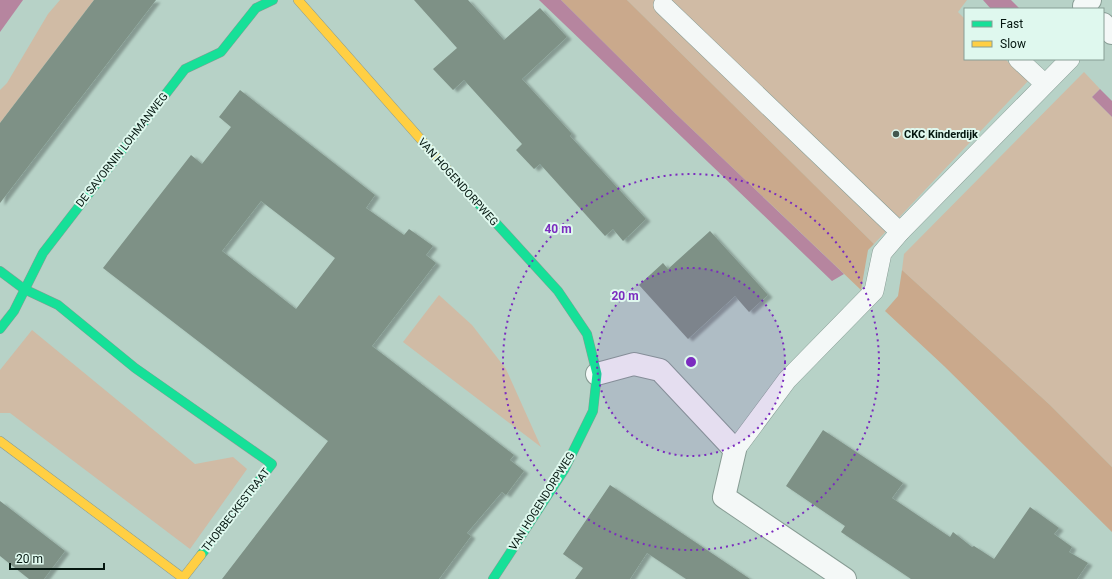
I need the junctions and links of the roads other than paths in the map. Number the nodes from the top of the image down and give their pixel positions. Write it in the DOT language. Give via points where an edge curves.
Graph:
graph roads {
  1 [pos="273,0"];
  2 [pos="298,0"];
  3 [pos="1090,0"];
  4 [pos="663,6"];
  5 [pos="1086,8"];
  6 [pos="1019,60"];
  7 [pos="1069,60"];
  8 [pos="1044,84"];
  9 [pos="900,232"];
  10 [pos="0,271"];
  11 [pos="24,289"];
  12 [pos="0,329"];
  13 [pos="597,374"];
  14 [pos="0,441"];
  15 [pos="735,450"];
  16 [pos="493,579"];
  17 [pos="845,579"];
  1 -- 11 [label="street, DE SAVORNIN LOHMANWEG" via="256,8 221,52 185,68 43,253"];
  2 -- 13 [label="street, VAN HOGENDORPWEG" via="558,292 587,334"];
  3 -- 5 [label="street" via="1084,6"];
  4 -- 9 [label="lane"];
  6 -- 8 [label="lane"];
  7 -- 8 [label="lane"];
  8 -- 9 [label="lane"];
  9 -- 15 [label="lane" via="882,253 874,291 787,380"];
  10 -- 11 [label="street"];
  11 -- 12 [label="street, DE SAVORNIN LOHMANWEG" via="14,311"];
  11 -- 14 [label="street, THORBECKESTRAAT" via="58,305 135,368 272,464 183,578"];
  13 -- 15 [label="street" via="634,364 660,370"];
  13 -- 16 [label="street, VAN HOGENDORPWEG" via="593,411 564,470"];
  15 -- 17 [label="street" via="724,497"];
}
